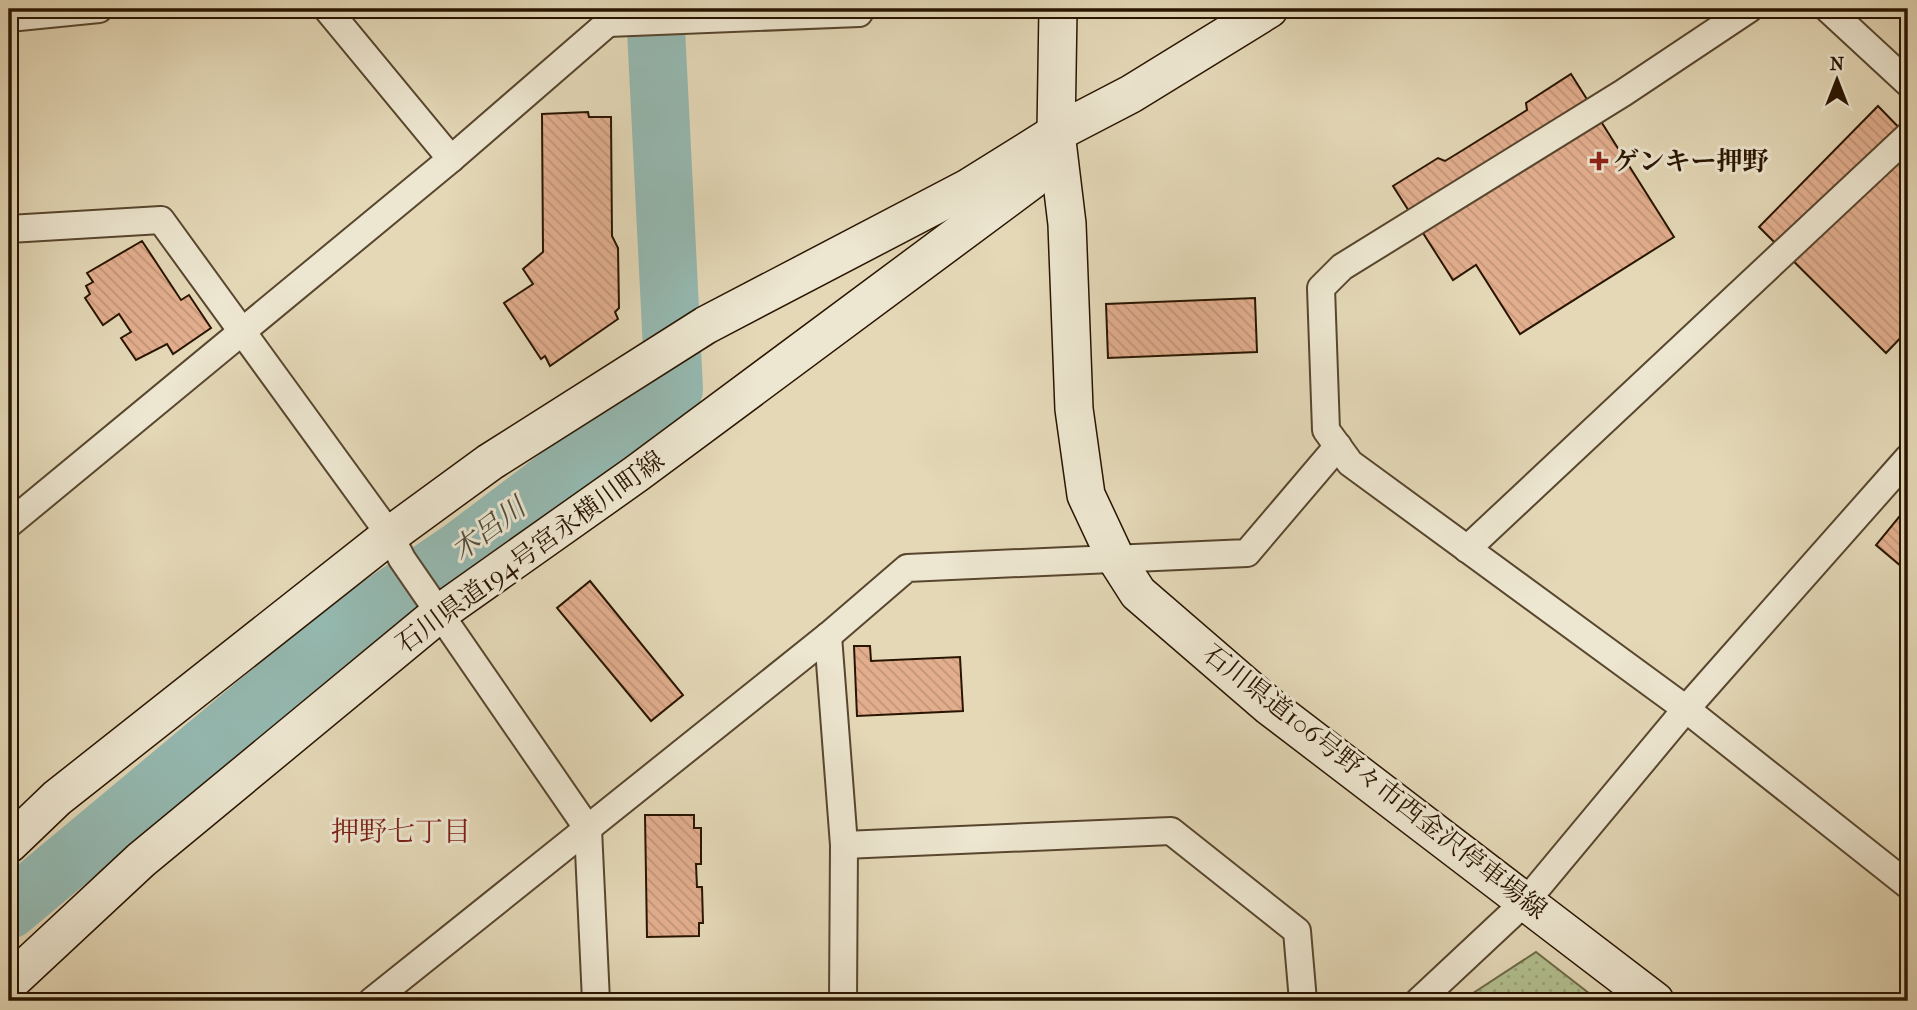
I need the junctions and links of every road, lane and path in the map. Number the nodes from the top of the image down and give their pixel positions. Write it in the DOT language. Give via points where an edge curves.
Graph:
graph roads {
  1 [pos="99,9"];
  2 [pos="327,9"];
  3 [pos="859,9"];
  4 [pos="1058,9"];
  5 [pos="1269,9"];
  6 [pos="1749,9"];
  7 [pos="1828,9"];
  8 [pos="9,18"];
  9 [pos="613,18"];
  10 [pos="1908,83"];
  11 [pos="1056,133"];
  12 [pos="1908,136"];
  13 [pos="451,159"];
  14 [pos="9,229"];
  15 [pos="242,331"];
  16 [pos="1338,446"];
  17 [pos="1908,458"];
  18 [pos="9,524"];
  19 [pos="396,547"];
  20 [pos="1467,549"];
  21 [pos="1115,557"];
  22 [pos="438,607"];
  23 [pos="828,636"];
  24 [pos="1686,709"];
  25 [pos="587,829"];
  26 [pos="9,844"];
  27 [pos="844,845"];
  28 [pos="1908,885"];
  29 [pos="1527,900"];
  30 [pos="9,983"];
  31 [pos="372,1001"];
  32 [pos="596,1001"];
  33 [pos="843,1001"];
  34 [pos="1303,1001"];
  35 [pos="1419,1001"];
  36 [pos="1655,1001"];
  1 -- 8 [label="street"];
  2 -- 13 [label="street"];
  3 -- 9 [label="street" via="859,13 679,20"];
  4 -- 11 [label="main road, 石川県道106号野々市西金沢停車場線"];
  5 -- 11 [label="main road" via="1131,94"];
  6 -- 16 [label="street" via="1342,267 1321,288 1326,430"];
  7 -- 10 [label="street"];
  9 -- 13 [label="street"];
  11 -- 19 [label="main road" via="968,188 706,325 490,461"];
  11 -- 21 [label="main road, 石川県道106号野々市西金沢停車場線" via="1067,224 1079,454 1086,495"];
  11 -- 22 [label="main road, 石川県道194号宮永横川町線" via="1031,180 636,474"];
  12 -- 20 [label="street"];
  13 -- 15 [label="street"];
  14 -- 15 [label="street" via="161,220"];
  15 -- 18 [label="street"];
  15 -- 19 [label="street"];
  16 -- 20 [label="street" via="1350,463"];
  16 -- 21 [label="street" via="1247,553"];
  17 -- 24 [label="street"];
  19 -- 22 [label="street"];
  19 -- 26 [label="main road" via="57,798"];
  20 -- 24 [label="street"];
  21 -- 23 [label="street" via="907,568"];
  21 -- 29 [label="main road, 石川県道106号野々市西金沢停車場線" via="1138,593 1269,706"];
  22 -- 25 [label="street"];
  22 -- 30 [label="main road, 石川県道194号宮永横川町線" via="141,860"];
  23 -- 25 [label="street"];
  23 -- 27 [label="street"];
  24 -- 28 [label="street"];
  24 -- 29 [label="street"];
  25 -- 31 [label="street"];
  25 -- 32 [label="street"];
  27 -- 33 [label="street"];
  27 -- 34 [label="street" via="1171,831 1297,931"];
  29 -- 35 [label="street"];
  29 -- 36 [label="main road, 石川県道106号野々市西金沢停車場線"];
}
